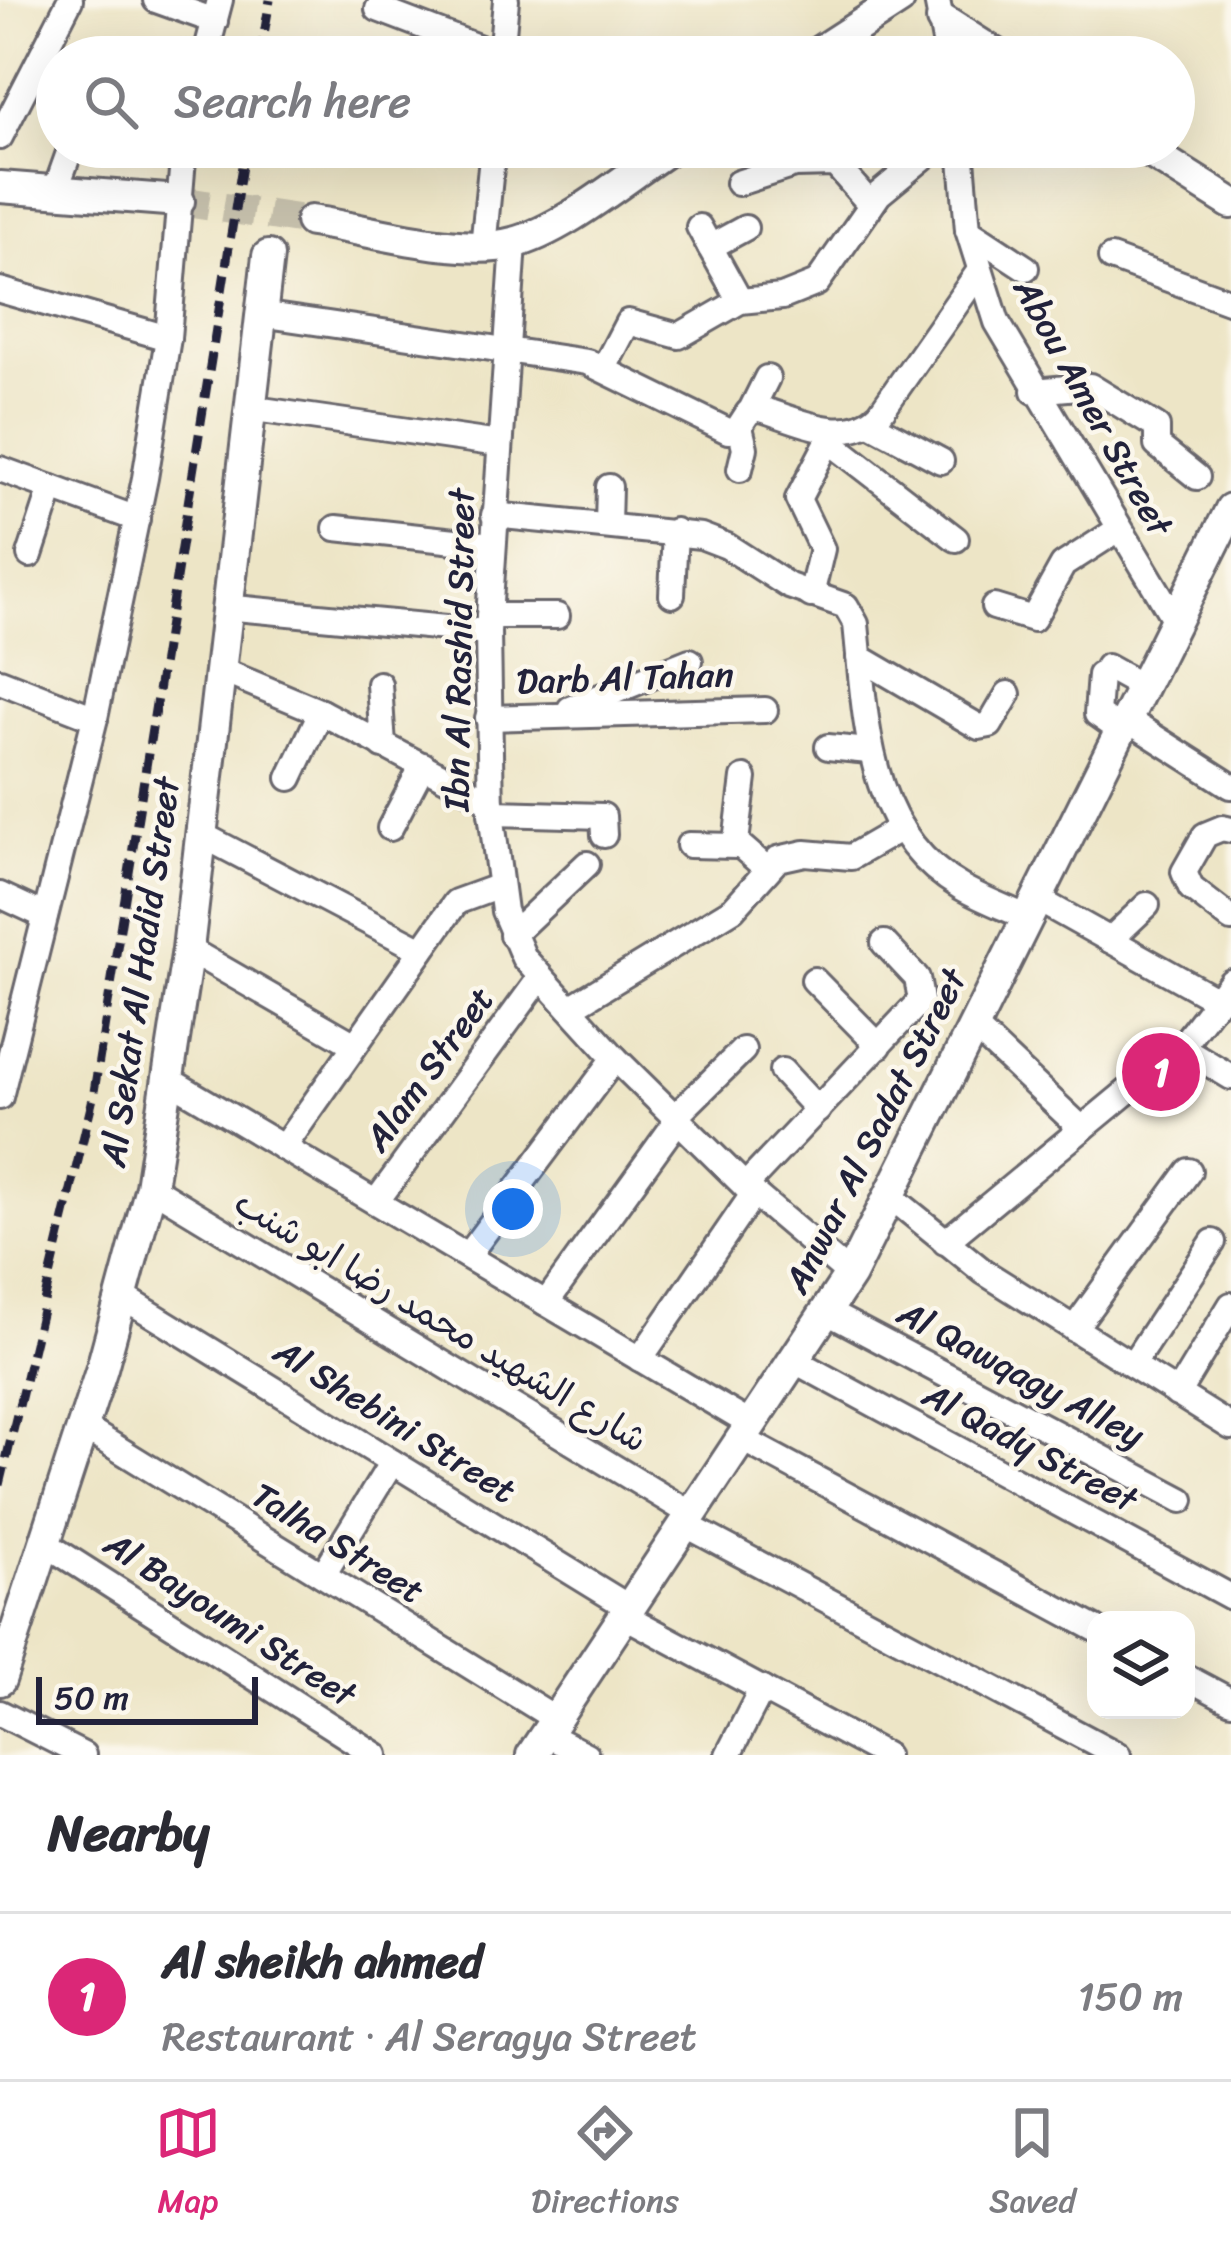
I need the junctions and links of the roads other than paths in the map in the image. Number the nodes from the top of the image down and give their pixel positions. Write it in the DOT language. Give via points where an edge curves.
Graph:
graph roads {
  1 [pos="70,0"];
  2 [pos="156,0"];
  3 [pos="506,0"];
  4 [pos="899,0"];
  5 [pos="378,9"];
  6 [pos="218,10"];
  7 [pos="939,10"];
  8 [pos="51,36"];
  9 [pos="447,36"];
  10 [pos="503,36"];
  11 [pos="843,36"];
  12 [pos="973,36"];
  13 [pos="36,66"];
  14 [pos="0,136"];
  15 [pos="64,168"];
  16 [pos="182,168"];
  17 [pos="494,168"];
  18 [pos="640,168"];
  19 [pos="785,168"];
  20 [pos="839,168"];
  21 [pos="912,168"];
  22 [pos="963,168"];
  23 [pos="1175,168"];
  24 [pos="739,183"];
  25 [pos="0,187"];
  26 [pos="55,192"];
  27 [pos="178,201"];
  28 [pos="1231,203"];
  29 [pos="871,205"];
  30 [pos="311,221"];
  31 [pos="745,228"];
  32 [pos="968,230"];
  33 [pos="498,245"];
  34 [pos="268,256"];
  35 [pos="1111,258"];
  36 [pos="1026,268"];
  37 [pos="978,273"];
  38 [pos="0,290"];
  39 [pos="740,301"];
  40 [pos="1231,302"];
  41 [pos="260,314"];
  42 [pos="168,338"];
  43 [pos="505,348"];
  44 [pos="604,368"];
  45 [pos="767,379"];
  46 [pos="1034,391"];
  47 [pos="248,408"];
  48 [pos="746,418"];
  49 [pos="870,423"];
  50 [pos="831,435"];
  51 [pos="499,444"];
  52 [pos="941,461"];
  53 [pos="0,469"];
  54 [pos="740,469"];
  55 [pos="1197,477"];
  56 [pos="609,487"];
  57 [pos="52,488"];
  58 [pos="1231,509"];
  59 [pos="494,514"];
  60 [pos="137,519"];
  61 [pos="608,525"];
  62 [pos="336,528"];
  63 [pos="1119,530"];
  64 [pos="675,531"];
  65 [pos="956,539"];
  66 [pos="492,545"];
  67 [pos="30,555"];
  68 [pos="672,595"];
  69 [pos="811,595"];
  70 [pos="225,607"];
  71 [pos="994,608"];
  72 [pos="557,616"];
  73 [pos="1176,622"];
  74 [pos="489,624"];
  75 [pos="859,657"];
  76 [pos="690,661"];
  77 [pos="604,666"];
  78 [pos="218,669"];
  79 [pos="0,681"];
  80 [pos="380,685"];
  81 [pos="1143,687"];
  82 [pos="1008,694"];
  83 [pos="606,695"];
  84 [pos="765,710"];
  85 [pos="321,712"];
  86 [pos="552,716"];
  87 [pos="95,718"];
  88 [pos="488,718"];
  89 [pos="1124,725"];
  90 [pos="383,746"];
  91 [pos="828,747"];
  92 [pos="868,751"];
  93 [pos="423,765"];
  94 [pos="290,778"];
  95 [pos="744,778"];
  96 [pos="1231,786"];
  97 [pos="491,807"];
  98 [pos="390,828"];
  99 [pos="902,828"];
  100 [pos="1231,830"];
  101 [pos="200,834"];
  102 [pos="604,835"];
  103 [pos="689,844"];
  104 [pos="737,846"];
  105 [pos="587,865"];
  106 [pos="767,869"];
  107 [pos="500,886"];
  108 [pos="0,895"];
  109 [pos="1147,905"];
  110 [pos="1033,909"];
  111 [pos="45,916"];
  112 [pos="1231,919"];
  113 [pos="512,935"];
  114 [pos="1110,940"];
  115 [pos="884,944"];
  116 [pos="188,950"];
  117 [pos="422,950"];
  118 [pos="540,978"];
  119 [pos="814,980"];
  120 [pos="1225,992"];
  121 [pos="570,1008"];
  122 [pos="974,1027"];
  123 [pos="7,1030"];
  124 [pos="356,1045"];
  125 [pos="879,1046"];
  126 [pos="1181,1047"];
  127 [pos="743,1050"];
  128 [pos="615,1058"];
  129 [pos="782,1071"];
  130 [pos="1231,1077"];
  131 [pos="171,1081"];
  132 [pos="0,1097"];
  133 [pos="818,1110"];
  134 [pos="675,1120"];
  135 [pos="1082,1129"];
  136 [pos="284,1148"];
  137 [pos="1189,1172"];
  138 [pos="152,1187"];
  139 [pos="750,1190"];
  140 [pos="890,1196"];
  141 [pos="376,1202"];
  142 [pos="945,1242"];
  143 [pos="1213,1242"];
  144 [pos="467,1256"];
  145 [pos="850,1275"];
  146 [pos="122,1296"];
  147 [pos="546,1303"];
  148 [pos="1231,1305"];
  149 [pos="827,1312"];
  150 [pos="1074,1329"];
  151 [pos="640,1359"];
  152 [pos="794,1361"];
  153 [pos="1132,1365"];
  154 [pos="1177,1394"];
  155 [pos="83,1427"];
  156 [pos="1231,1427"];
  157 [pos="747,1432"];
  158 [pos="392,1462"];
  159 [pos="1182,1500"];
  160 [pos="689,1520"];
  161 [pos="46,1544"];
  162 [pos="323,1575"];
  163 [pos="1231,1597"];
  164 [pos="628,1612"];
  165 [pos="1087,1624"];
  166 [pos="0,1680"];
  167 [pos="1195,1682"];
  168 [pos="762,1689"];
  169 [pos="1231,1701"];
  170 [pos="0,1712"];
  171 [pos="544,1736"];
  172 [pos="82,1755"];
  173 [pos="376,1755"];
  174 [pos="586,1755"];
  175 [pos="728,1755"];
  176 [pos="885,1755"];
  177 [pos="1118,1755"];
  1 -- 8 [label="street"];
  2 -- 6 [label="street"];
  3 -- 10 [label="street"];
  4 -- 11 [label="street"];
  5 -- 9 [label="street"];
  7 -- 12 [label="street"];
  13 -- 14 [label="street"];
  15 -- 26 [label="street"];
  16 -- 27 [label="street"];
  17 -- 33 [label="street, Ibn Al Rashid Street"];
  18 -- 33 [label="street" via="542,231"];
  19 -- 24 [label="street"];
  20 -- 29 [label="street"];
  21 -- 29 [label="street"];
  22 -- 32 [label="street, Abou Amer Street"];
  23 -- 28 [label="street"];
  25 -- 26 [label="street"];
  26 -- 27 [label="street"];
  27 -- 42 [label="street"];
  29 -- 39 [label="street" via="817,283"];
  30 -- 33 [label="street"];
  31 -- 39 [label="street" via="704,237"];
  32 -- 36 [label="street"];
  32 -- 37 [label="street, Abou Amer Street"];
  33 -- 43 [label="street, Ibn Al Rashid Street"];
  34 -- 41 [label="street, Al Sekat Al Hadid Street"];
  35 -- 40 [label="street"];
  37 -- 46 [label="street, Abou Amer Street"];
  37 -- 49 [label="street"];
  38 -- 42 [label="street"];
  39 -- 44 [label="street" via="679,336 628,322"];
  41 -- 43 [label="street"];
  41 -- 47 [label="street, Al Sekat Al Hadid Street"];
  42 -- 60 [label="street"];
  43 -- 44 [label="street"];
  43 -- 51 [label="street, Ibn Al Rashid Street"];
  44 -- 48 [label="street" via="728,431"];
  45 -- 48 [label="street"];
  46 -- 55 [label="street" via="1080,384 1099,390 1159,428 1157,445"];
  46 -- 63 [label="street, Abou Amer Street"];
  47 -- 51 [label="street"];
  47 -- 70 [label="street, Al Sekat Al Hadid Street"];
  48 -- 50 [label="street"];
  48 -- 54 [label="street"];
  49 -- 50 [label="street"];
  49 -- 52 [label="street"];
  50 -- 65 [label="street"];
  50 -- 69 [label="street" via="798,499 822,549"];
  51 -- 59 [label="street, Ibn Al Rashid Street"];
  53 -- 57 [label="street"];
  56 -- 61 [label="street"];
  57 -- 60 [label="street"];
  57 -- 67 [label="street"];
  58 -- 73 [label="street, Anwar Al Sadat Street"];
  59 -- 61 [label="street"];
  59 -- 66 [label="street, Ibn Al Rashid Street"];
  60 -- 87 [label="street"];
  61 -- 64 [label="street"];
  62 -- 66 [label="street"];
  63 -- 71 [label="street" via="1063,565 1033,619"];
  63 -- 73 [label="street, Abou Amer Street"];
  64 -- 68 [label="street"];
  64 -- 69 [label="street" via="728,546"];
  66 -- 74 [label="street, Ibn Al Rashid Street"];
  69 -- 75 [label="street" via="852,614"];
  70 -- 74 [label="street"];
  70 -- 78 [label="street, Al Sekat Al Hadid Street"];
  72 -- 74 [label="street"];
  73 -- 81 [label="street, Anwar Al Sadat Street"];
  74 -- 88 [label="street, Ibn Al Rashid Street"];
  75 -- 82 [label="street" via="979,728 990,725"];
  75 -- 92 [label="street"];
  76 -- 83 [label="street"];
  77 -- 83 [label="street"];
  78 -- 85 [label="street"];
  78 -- 101 [label="street, Al Sekat Al Hadid Street"];
  79 -- 87 [label="street"];
  80 -- 90 [label="street"];
  81 -- 89 [label="street, Anwar Al Sadat Street"];
  81 -- 89 [label="street" via="1104,671 1096,714"];
  83 -- 86 [label="street"];
  84 -- 86 [label="street, Darb Al Tahan"];
  85 -- 90 [label="street"];
  85 -- 94 [label="street"];
  86 -- 88 [label="street, Darb Al Tahan"];
  87 -- 111 [label="street"];
  88 -- 97 [label="street, Ibn Al Rashid Street"];
  89 -- 96 [label="street"];
  89 -- 110 [label="street, Anwar Al Sadat Street"];
  90 -- 93 [label="street"];
  91 -- 92 [label="street"];
  92 -- 99 [label="street"];
  93 -- 97 [label="street"];
  93 -- 98 [label="street"];
  95 -- 104 [label="street"];
  97 -- 102 [label="street" via="603,816"];
  97 -- 107 [label="street, Ibn Al Rashid Street"];
  99 -- 106 [label="street" via="851,857 790,854"];
  99 -- 110 [label="street" via="958,885"];
  100 -- 112 [label="street" via="1205,835 1184,872 1191,888"];
  101 -- 116 [label="street, Al Sekat Al Hadid Street"];
  101 -- 117 [label="street"];
  103 -- 104 [label="street"];
  104 -- 106 [label="street"];
  105 -- 113 [label="street"];
  106 -- 121 [label="street" via="718,920"];
  107 -- 113 [label="street, Ibn Al Rashid Street"];
  107 -- 117 [label="street" via="456,902"];
  108 -- 111 [label="street"];
  109 -- 114 [label="street"];
  110 -- 114 [label="street"];
  110 -- 122 [label="street, Anwar Al Sadat Street"];
  111 -- 123 [label="street"];
  113 -- 118 [label="street, Ibn Al Rashid Street"];
  114 -- 120 [label="street"];
  115 -- 125 [label="street" via="922,992"];
  116 -- 124 [label="street"];
  116 -- 131 [label="street, Al Sekat Al Hadid Street"];
  117 -- 124 [label="street"];
  118 -- 121 [label="street, Ibn Al Rashid Street"];
  118 -- 141 [label="street, Alam Street"];
  119 -- 125 [label="street"];
  120 -- 126 [label="street"];
  121 -- 128 [label="street, Ibn Al Rashid Street"];
  122 -- 135 [label="street"];
  122 -- 140 [label="street, Anwar Al Sadat Street"];
  123 -- 132 [label="street"];
  124 -- 136 [label="street"];
  125 -- 133 [label="street"];
  126 -- 130 [label="street"];
  126 -- 135 [label="street"];
  127 -- 134 [label="street"];
  128 -- 134 [label="street, Ibn Al Rashid Street"];
  128 -- 144 [label="street"];
  129 -- 133 [label="street"];
  131 -- 136 [label="street"];
  131 -- 138 [label="street, Al Sekat Al Hadid Street"];
  133 -- 139 [label="street"];
  134 -- 139 [label="street, Ibn Al Rashid Street"];
  134 -- 147 [label="street"];
  135 -- 142 [label="street"];
  136 -- 141 [label="street"];
  137 -- 150 [label="street"];
  138 -- 146 [label="street, Al Sekat Al Hadid Street"];
  138 -- 160 [label="street, شارع الشهيد محمد رضا ابو شنب"];
  139 -- 145 [label="street, Ibn Al Rashid Street"];
  139 -- 151 [label="street"];
  140 -- 142 [label="street"];
  140 -- 145 [label="street, Anwar Al Sadat Street"];
  141 -- 144 [label="street"];
  142 -- 150 [label="street"];
  143 -- 153 [label="street"];
  144 -- 147 [label="street"];
  145 -- 149 [label="street, Anwar Al Sadat Street"];
  146 -- 155 [label="street, Al Sekat Al Hadid Street"];
  146 -- 158 [label="street, Al Shebini Street"];
  147 -- 151 [label="street"];
  148 -- 154 [label="street"];
  149 -- 152 [label="street, Anwar Al Sadat Street"];
  149 -- 159 [label="street, Al Qawqagy Alley"];
  150 -- 153 [label="street"];
  151 -- 157 [label="street"];
  152 -- 157 [label="street, Anwar Al Sadat Street"];
  152 -- 163 [label="street, Al Qady Street"];
  153 -- 154 [label="street"];
  154 -- 156 [label="street"];
  155 -- 161 [label="street, Al Sekat Al Hadid Street"];
  155 -- 162 [label="street, Talha Street"];
  157 -- 160 [label="street, Anwar Al Sadat Street"];
  157 -- 165 [label="street"];
  158 -- 162 [label="street"];
  158 -- 164 [label="street, Al Shebini Street"];
  160 -- 164 [label="street, Anwar Al Sadat Street"];
  160 -- 177 [label="street, شارع الشهيد محمد رضا ابو شنب"];
  161 -- 166 [label="street, Al Sekat Al Hadid Street"];
  161 -- 173 [label="street, Al Bayoumi Street"];
  162 -- 171 [label="street, Talha Street"];
  164 -- 168 [label="street, Al Shebini Street"];
  164 -- 171 [label="street, Anwar Al Sadat Street"];
  167 -- 169 [label="street"];
  168 -- 175 [label="street"];
  168 -- 176 [label="street, Al Shebini Street"];
  170 -- 172 [label="street"];
  171 -- 174 [label="street, Talha Street"];
}
